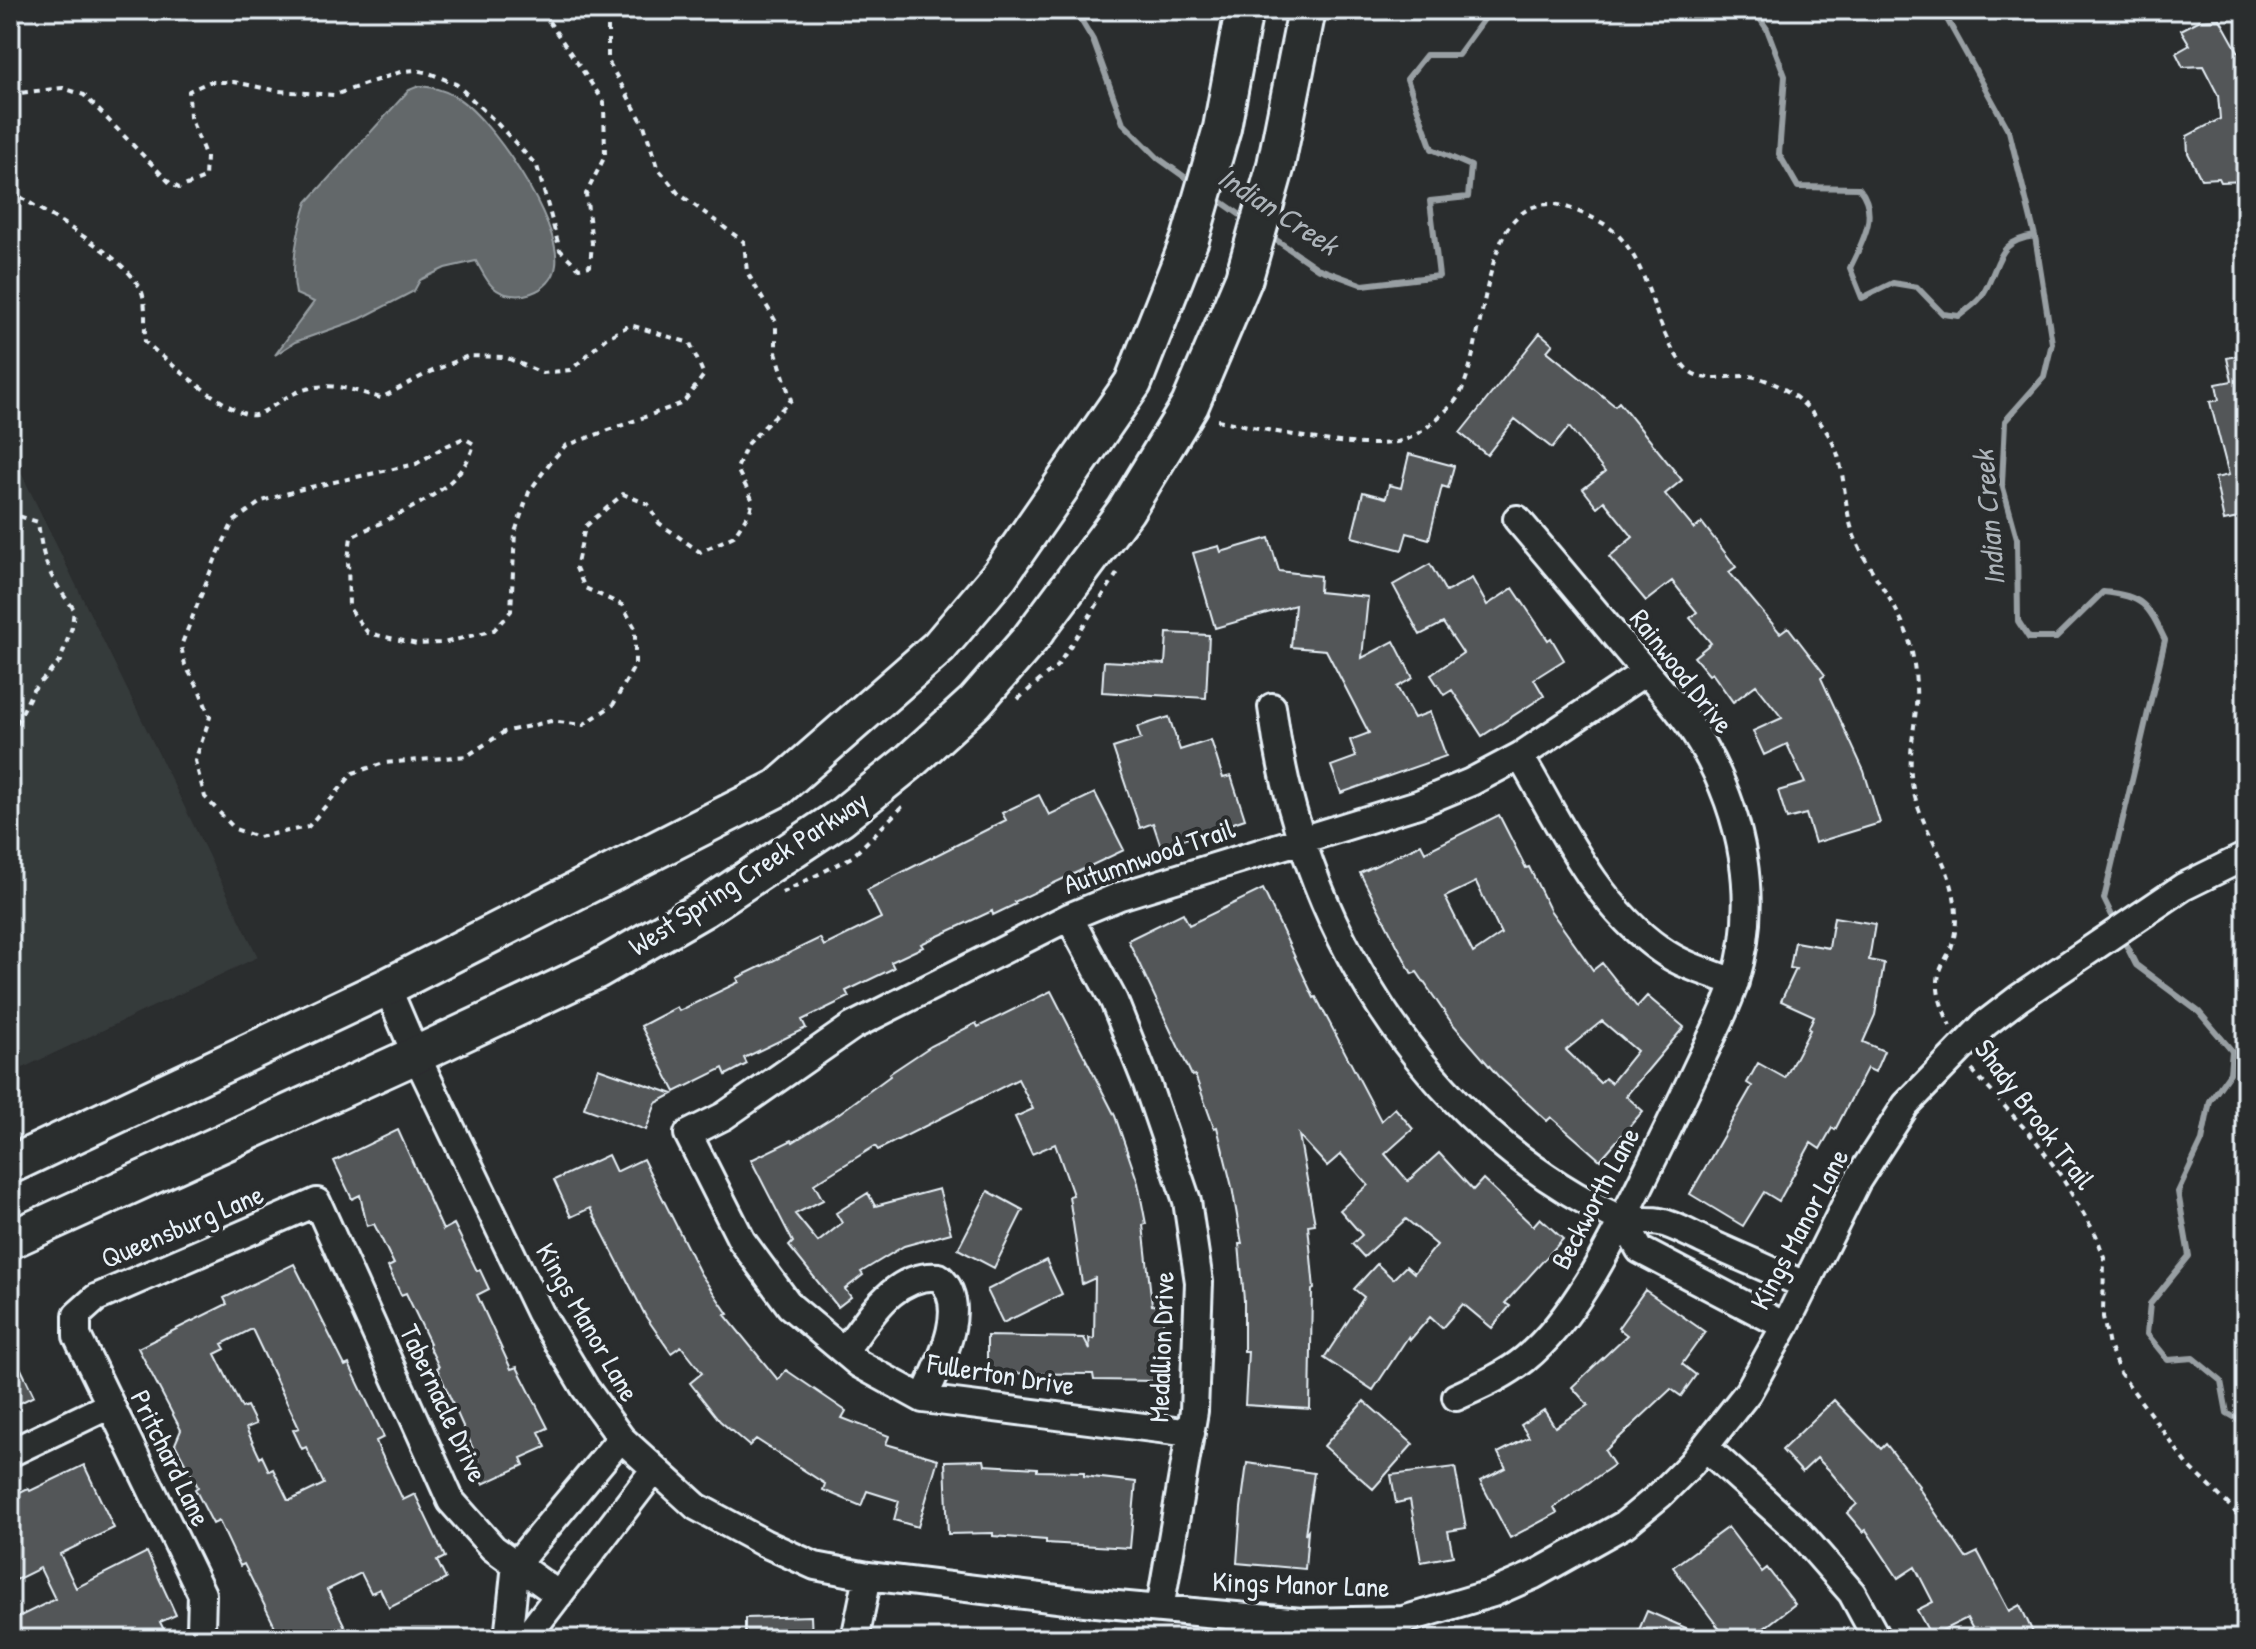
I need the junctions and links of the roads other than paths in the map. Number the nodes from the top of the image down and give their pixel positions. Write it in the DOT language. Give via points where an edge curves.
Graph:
graph roads {
  1 [pos="1244,10"];
  2 [pos="1307,10"];
  3 [pos="1517,519"];
  4 [pos="1645,672"];
  5 [pos="1272,707"];
  6 [pos="1520,756"];
  7 [pos="1301,840"];
  8 [pos="2246,856"];
  9 [pos="1069,917"];
  10 [pos="1735,982"];
  11 [pos="387,987"];
  12 [pos="416,1055"];
  13 [pos="688,1134"];
  14 [pos="10,1165"];
  15 [pos="317,1202"];
  16 [pos="1623,1220"];
  17 [pos="10,1240"];
  18 [pos="1805,1285"];
  19 [pos="77,1315"];
  20 [pos="1785,1326"];
  21 [pos="844,1351"];
  22 [pos="1456,1397"];
  23 [pos="923,1399"];
  24 [pos="110,1405"];
  25 [pos="1191,1433"];
  26 [pos="621,1438"];
  27 [pos="1705,1447"];
  28 [pos="10,1453"];
  29 [pos="655,1469"];
  30 [pos="516,1564"];
  31 [pos="868,1576"];
  32 [pos="559,1595"];
  33 [pos="1160,1609"];
  34 [pos="1335,1631"];
  35 [pos="198,1634"];
  36 [pos="508,1639"];
  37 [pos="525,1639"];
  38 [pos="855,1639"];
  39 [pos="1877,1639"];
  1 -- 11 [label="main road, West Spring Creek Parkway" via="1222,128 1190,239 1133,383 1000,575 939,647 778,788"];
  2 -- 12 [label="main road, West Spring Creek Parkway" via="1276,165 1244,278 1190,405 1126,510 1030,639 975,702 841,817 703,909 597,970"];
  3 -- 4 [label="street, Rainwood Drive"];
  4 -- 6 [label="street, Autumnwood Trail"];
  4 -- 10 [label="street, Rainwood Drive" via="1700,741 1734,818 1747,905"];
  5 -- 7 [label="street"];
  6 -- 7 [label="street, Autumnwood Trail" via="1431,799"];
  6 -- 10 [label="street" via="1622,919 1684,964"];
  7 -- 9 [label="street, Autumnwood Trail"];
  7 -- 16 [label="street" via="1351,962 1424,1066 1518,1156"];
  8 -- 18 [label="street, Kings Manor Lane" via="2183,887 1985,1024 1906,1105 1857,1181"];
  9 -- 13 [label="street, Autumnwood Trail" via="853,1026 724,1116"];
  9 -- 25 [label="street, Medallion Drive" via="1114,1001 1187,1201 1199,1282"];
  10 -- 16 [label="street, Beckworth Lane"];
  11 -- 12 [label="street, Kings Manor Lane"];
  11 -- 14 [label="main road, West Spring Creek Parkway"];
  12 -- 17 [label="main road, West Spring Creek Parkway"];
  12 -- 26 [label="street, Kings Manor Lane" via="540,1313"];
  13 -- 21 [label="street, Fullerton Drive" via="742,1241 790,1306"];
  15 -- 19 [label="street, Queensburg Lane" via="96,1298"];
  15 -- 30 [label="street, Tabernacle Drive" via="451,1501 493,1548"];
  16 -- 18 [label="street" via="1661,1222"];
  16 -- 20 [label="street" via="1640,1250"];
  16 -- 22 [label="street, Beckworth Lane" via="1548,1338 1509,1371"];
  18 -- 20 [label="street, Kings Manor Lane"];
  19 -- 24 [label="street, Pritchard Lane" via="77,1336"];
  20 -- 27 [label="street, Kings Manor Lane" via="1748,1392"];
  21 -- 23 [label="street, Fullerton Drive"];
  21 -- 23 [label="street" via="901,1285 916,1277 939,1277 950,1286 953,1302 948,1344"];
  23 -- 25 [label="street, Fullerton Drive"];
  24 -- 28 [label="street"];
  24 -- 35 [label="street, Pritchard Lane" via="202,1594"];
  25 -- 33 [label="street, Medallion Drive"];
  26 -- 29 [label="street, Kings Manor Lane"];
  26 -- 30 [label="street"];
  27 -- 34 [label="street, Kings Manor Lane" via="1625,1524 1534,1575 1403,1620"];
  27 -- 39 [label="street" via="1797,1530 1852,1593"];
  29 -- 31 [label="street, Kings Manor Lane" via="697,1507 764,1543 815,1566"];
  29 -- 32 [label="street"];
  30 -- 32 [label="street, Tabernacle Drive"];
  30 -- 36 [label="street"];
  31 -- 33 [label="street, Kings Manor Lane"];
  31 -- 38 [label="street"];
  32 -- 37 [label="street"];
  33 -- 34 [label="street, Kings Manor Lane" via="1302,1622"];
}
